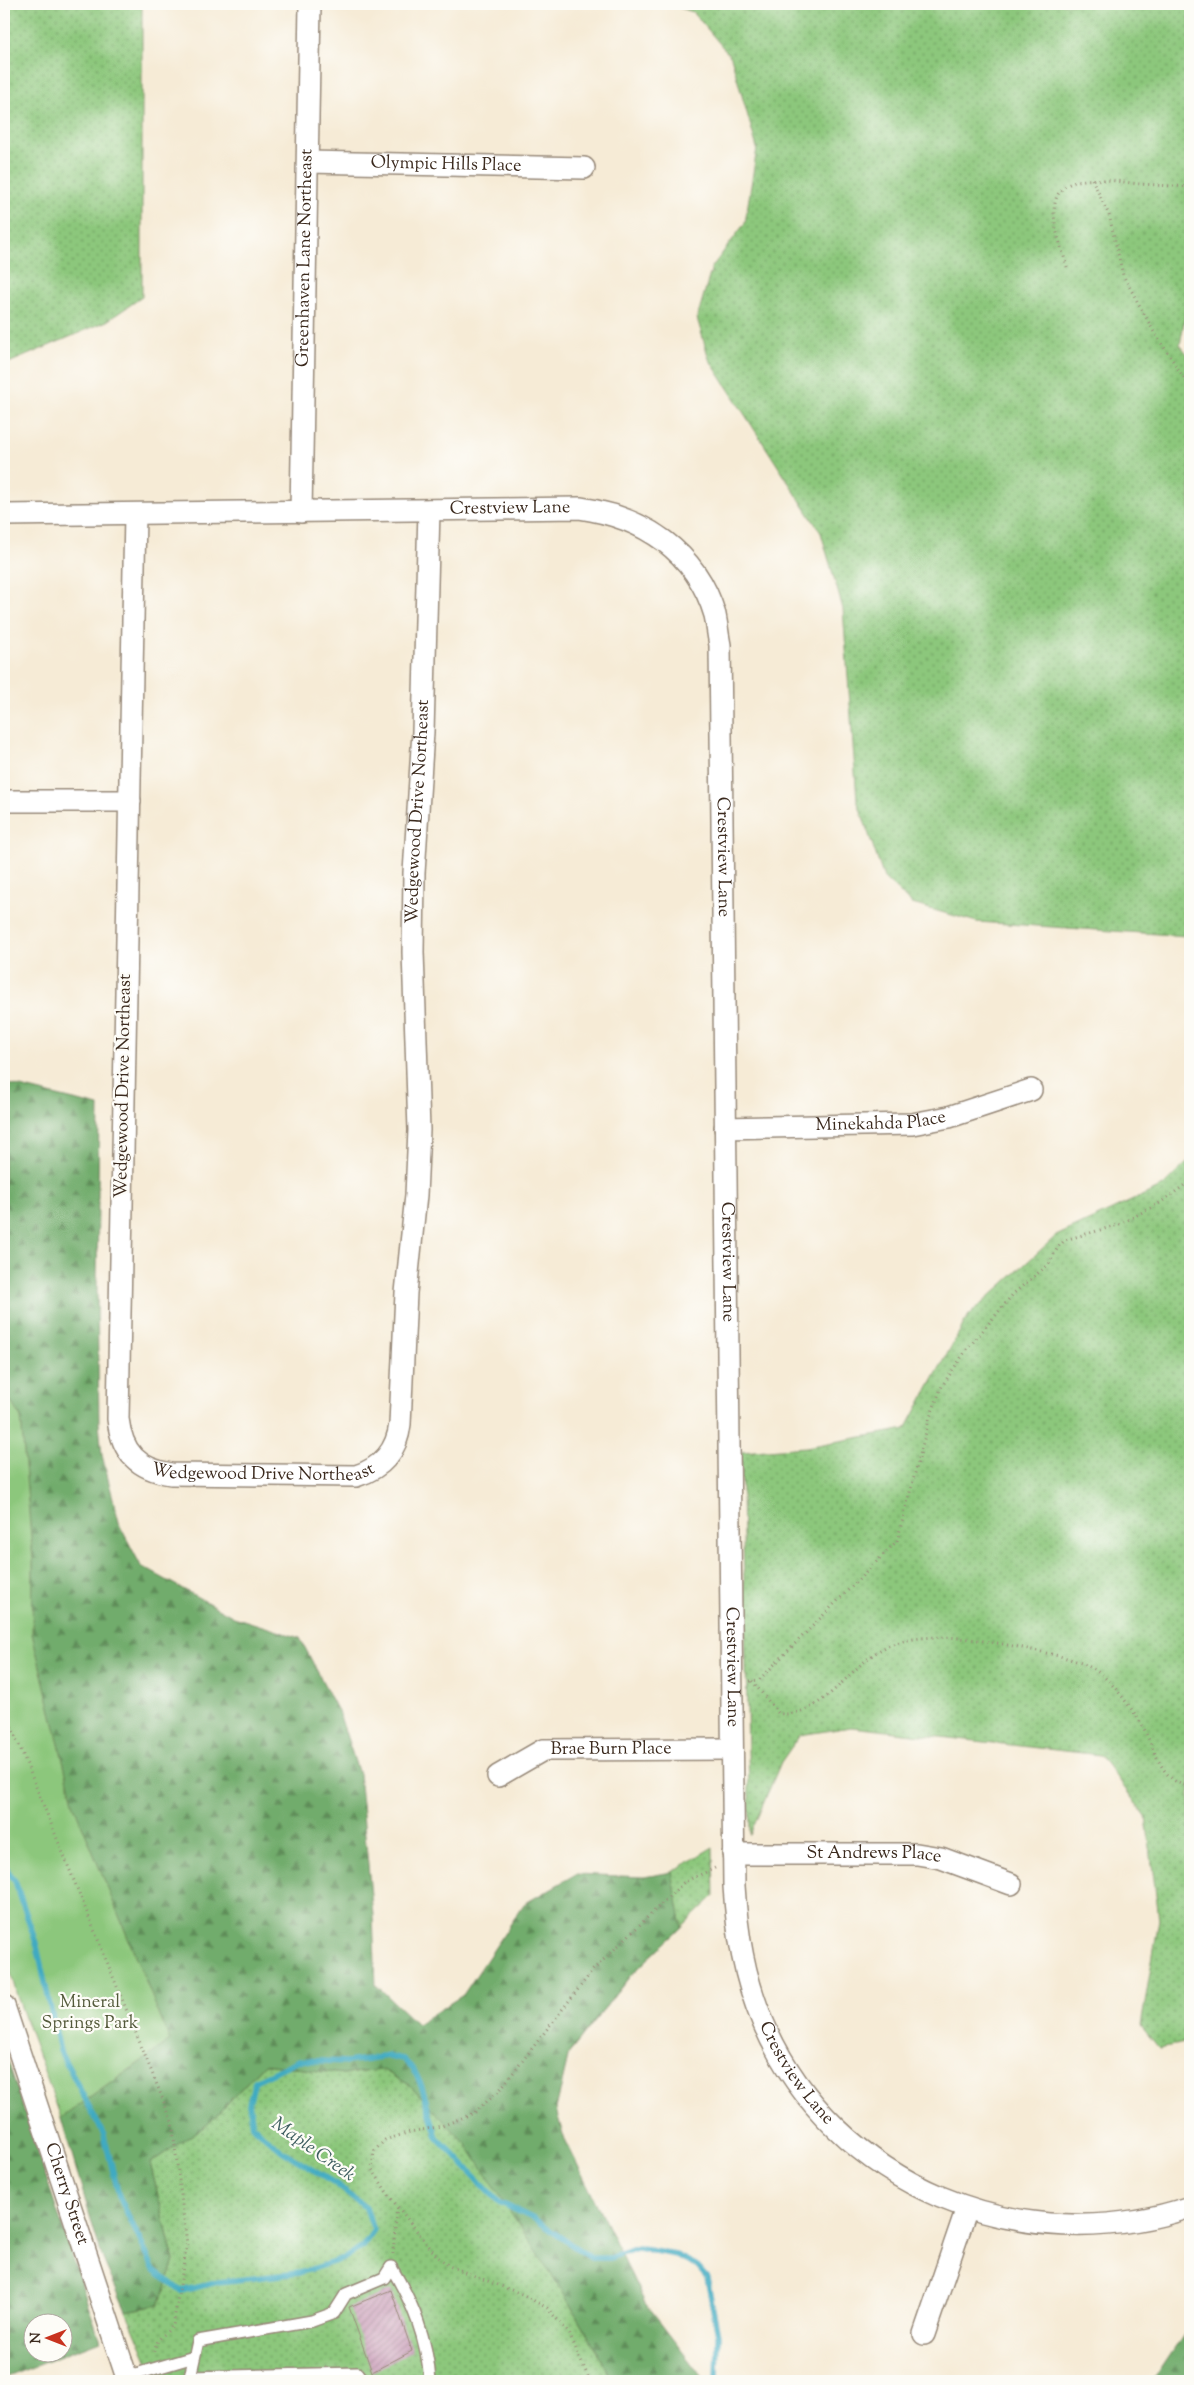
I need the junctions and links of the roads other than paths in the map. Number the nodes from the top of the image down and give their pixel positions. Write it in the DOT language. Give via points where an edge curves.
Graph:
graph roads {
  1 [pos="310,4"];
  2 [pos="308,162"];
  3 [pos="584,168"];
  4 [pos="429,510"];
  5 [pos="301,512"];
  6 [pos="135,514"];
  7 [pos="4,515"];
  8 [pos="130,801"];
  9 [pos="4,802"];
  10 [pos="1031,1090"];
  11 [pos="725,1128"];
  12 [pos="732,1749"];
  13 [pos="498,1776"];
  14 [pos="726,1860"];
  15 [pos="1011,1884"];
  16 [pos="4,2006"];
  17 [pos="967,2208"];
  18 [pos="1190,2208"];
  19 [pos="924,2334"];
  20 [pos="194,2357"];
  21 [pos="127,2379"];
  22 [pos="364,2381"];
  23 [pos="430,2381"];
  1 -- 2 [label="street, Greenhaven Lane Northeast"];
  2 -- 3 [label="street, Olympic Hills Place"];
  2 -- 5 [label="street, Greenhaven Lane Northeast"];
  4 -- 5 [label="street, Crestview Lane"];
  4 -- 8 [label="street, Wedgewood Drive Northeast" via="423,732 414,872 413,952 419,1130 416,1195 406,1293 399,1436 384,1462 367,1473 356,1476 155,1472 140,1464 126,1450 120,1434"];
  4 -- 11 [label="street, Crestview Lane" via="580,508 605,511 652,531 684,559 703,587 715,615 720,645"];
  5 -- 6 [label="street, Crestview Lane"];
  6 -- 7 [label="street, Crestview Lane"];
  6 -- 8 [label="street, Wedgewood Drive Northeast"];
  8 -- 9 [label="street"];
  10 -- 11 [label="street, Minekahda Place" via="949,1117 912,1124"];
  11 -- 12 [label="street, Crestview Lane" via="742,1682"];
  12 -- 13 [label="street, Brae Burn Place" via="543,1750"];
  12 -- 14 [label="street, Crestview Lane"];
  14 -- 15 [label="street, St Andrews Place" via="917,1854 940,1858"];
  14 -- 17 [label="street, Crestview Lane" via="751,1990 764,2023 799,2084 821,2112 873,2159 934,2195"];
  16 -- 21 [label="street, Cherry Street"];
  17 -- 18 [label="street, Crestview Lane" via="1026,2222 1097,2226 1133,2222"];
  17 -- 19 [label="street"];
  20 -- 21 [label="lane"];
  20 -- 22 [label="lane" via="190,2377 358,2373"];
  20 -- 23 [label="lane" via="198,2341 312,2321 334,2313 346,2294 384,2278 391,2267 417,2314 428,2355"];
}
